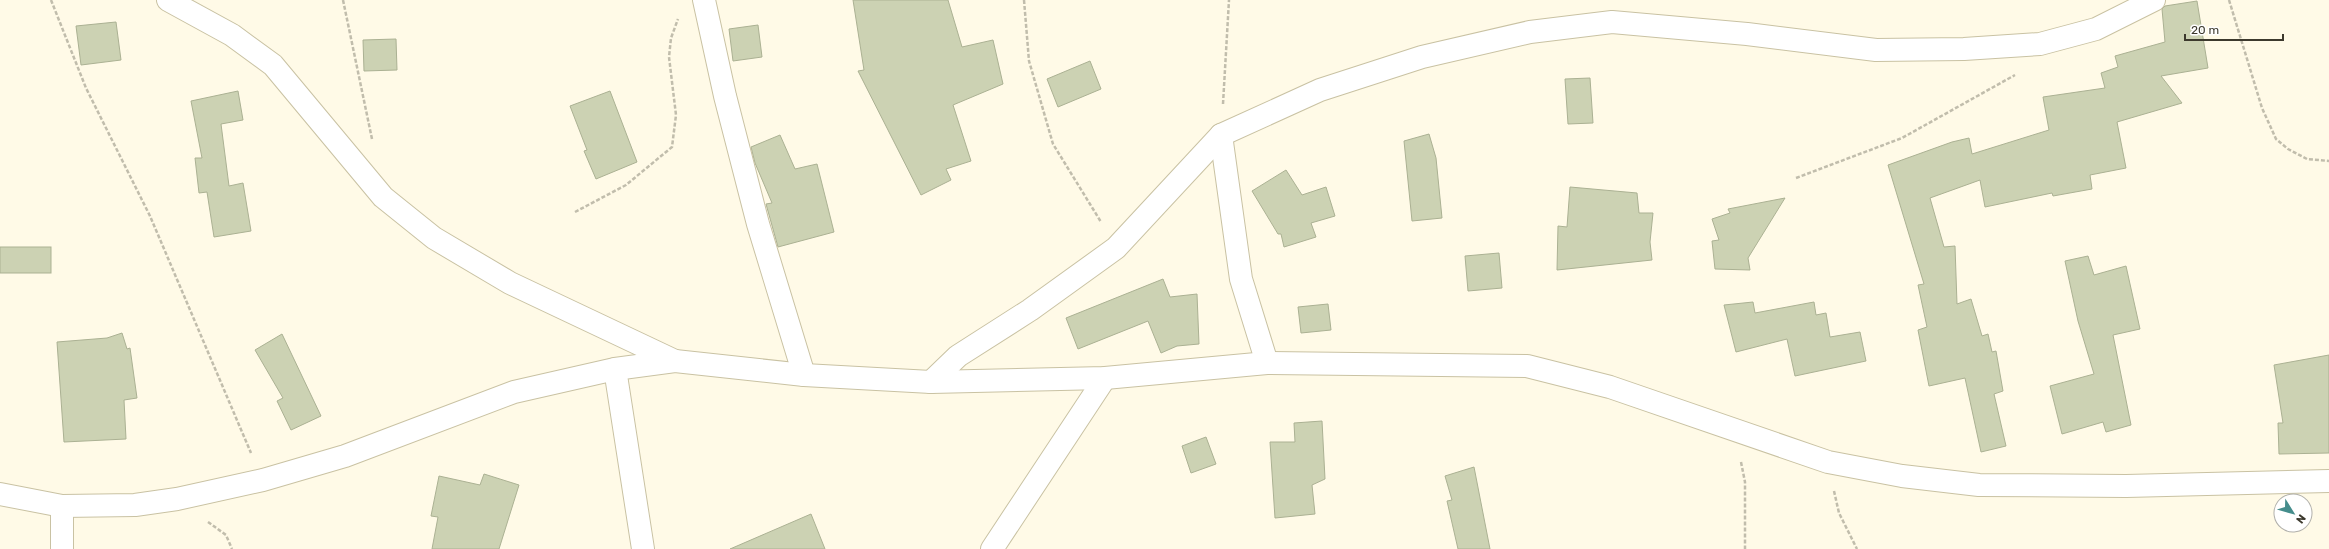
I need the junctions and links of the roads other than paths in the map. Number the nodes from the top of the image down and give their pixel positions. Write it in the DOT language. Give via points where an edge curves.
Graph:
graph roads {
  1 [pos="168,0"];
  2 [pos="704,0"];
  3 [pos="2154,0"];
  4 [pos="1221,135"];
  5 [pos="675,361"];
  6 [pos="1267,363"];
  7 [pos="615,369"];
  8 [pos="804,374"];
  9 [pos="1105,378"];
  10 [pos="931,382"];
  11 [pos="2329,481"];
  12 [pos="0,494"];
  13 [pos="62,506"];
  14 [pos="62,549"];
  15 [pos="644,549"];
  16 [pos="992,549"];
  1 -- 5 [label="street" via="232,35 273,65 383,197 434,238 510,283"];
  2 -- 8 [label="street" via="725,96 758,224"];
  3 -- 4 [label="street" via="2096,30 2040,44 1964,49 1876,50 1747,34 1612,22 1530,32 1422,57 1328,88"];
  4 -- 6 [label="street" via="1241,279"];
  4 -- 10 [label="street" via="1116,248 1030,310 958,356"];
  5 -- 7 [label="street"];
  5 -- 8 [label="street"];
  6 -- 9 [label="street"];
  6 -- 11 [label="street" via="1527,366 1610,387 1828,462 1902,476 1979,485 2126,486"];
  7 -- 13 [label="street" via="514,392 345,456 263,480 177,499 135,505"];
  7 -- 15 [label="street"];
  8 -- 10 [label="street"];
  9 -- 10 [label="street"];
  9 -- 16 [label="street"];
  12 -- 13 [label="street"];
  13 -- 14 [label="street"];
}
